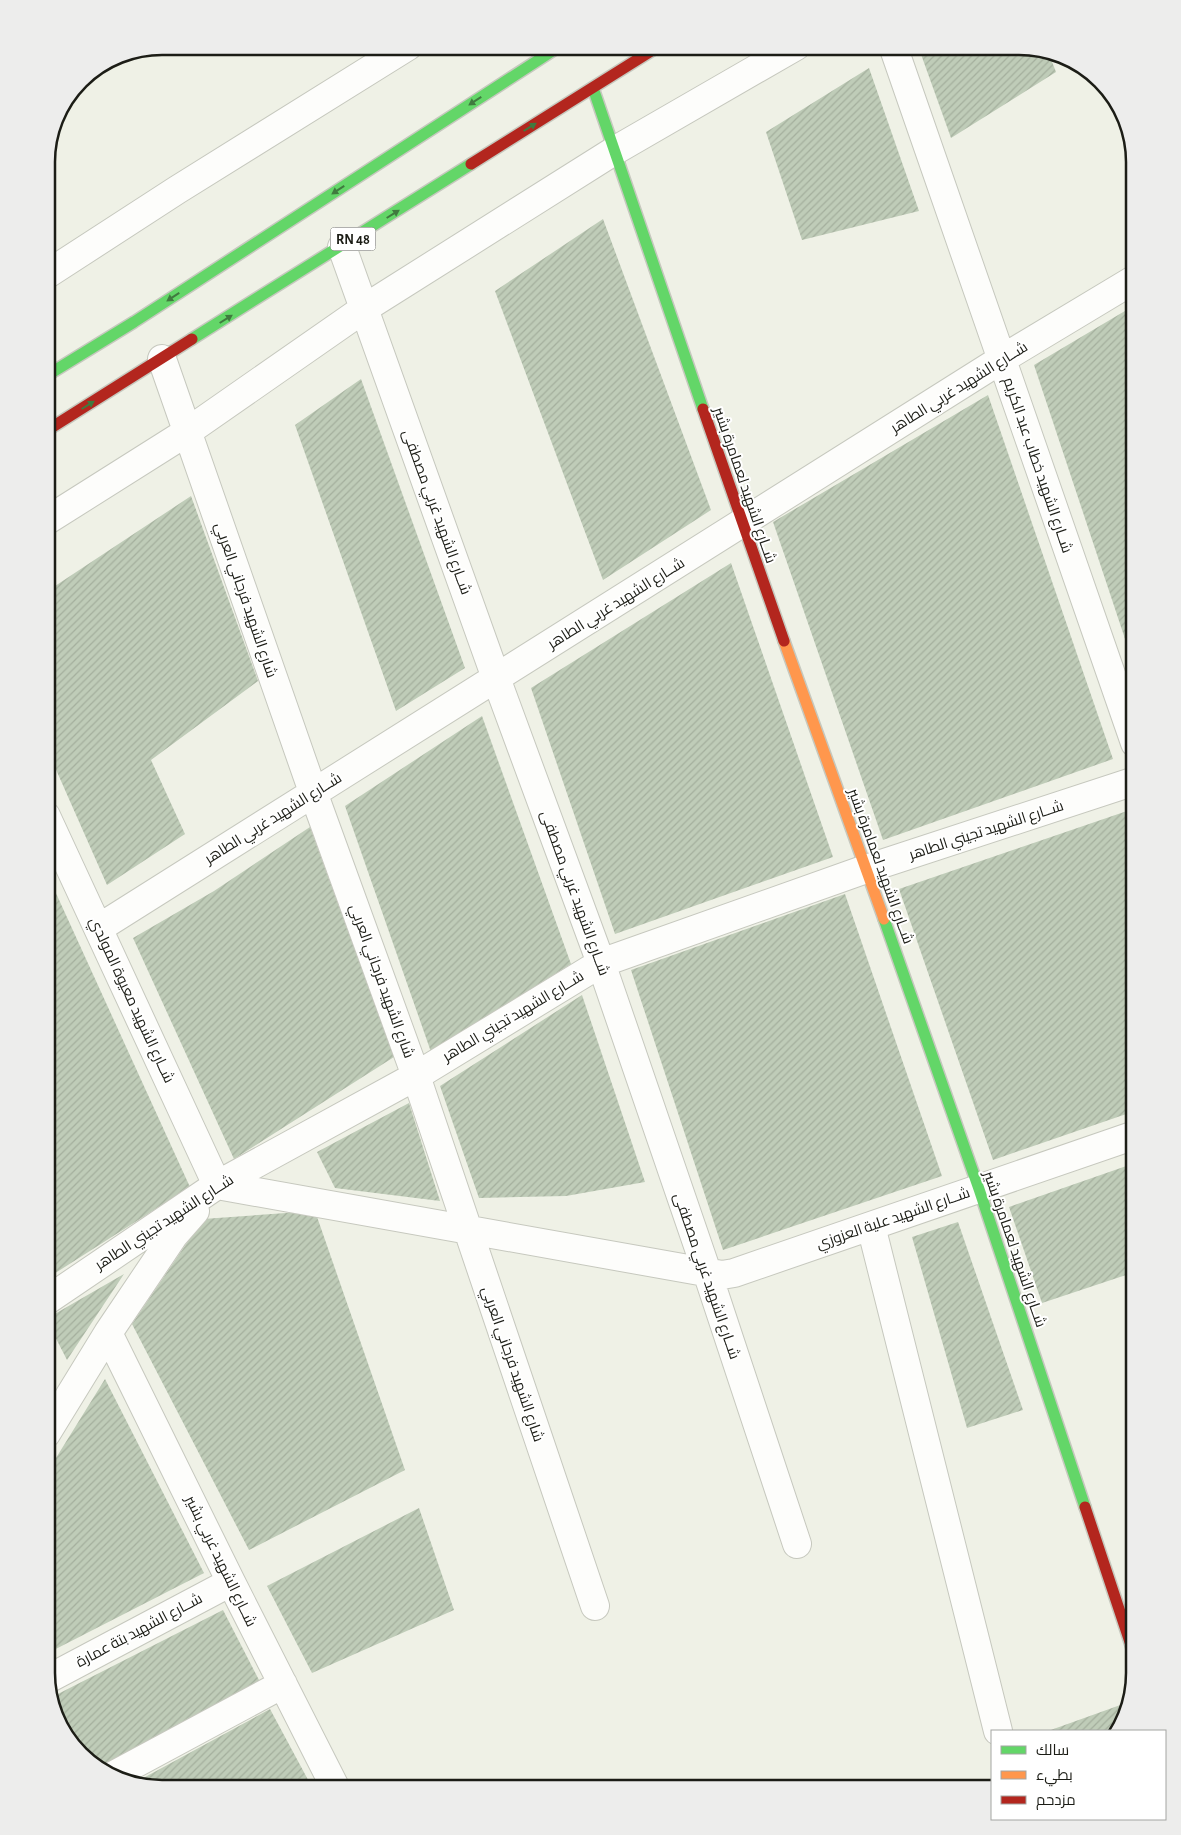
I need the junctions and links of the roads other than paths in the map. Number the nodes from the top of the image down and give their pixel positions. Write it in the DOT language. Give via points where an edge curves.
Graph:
graph roads {
  1 [pos="394,55"];
  2 [pos="546,55"];
  3 [pos="645,55"];
  4 [pos="780,55"];
  5 [pos="896,55"];
  6 [pos="593,88"];
  7 [pos="614,151"];
  8 [pos="342,247"];
  9 [pos="55,269"];
  10 [pos="1126,284"];
  11 [pos="365,308"];
  12 [pos="162,359"];
  13 [pos="1002,359"];
  14 [pos="55,370"];
  15 [pos="55,425"];
  16 [pos="187,432"];
  17 [pos="55,515"];
  18 [pos="742,524"];
  19 [pos="496,678"];
  20 [pos="1126,717"];
  21 [pos="1126,784"];
  22 [pos="313,792"];
  23 [pos="55,857"];
  24 [pos="866,869"];
  25 [pos="99,928"];
  26 [pos="601,963"];
  27 [pos="416,1076"];
  28 [pos="1126,1138"];
  29 [pos="217,1185"];
  30 [pos="979,1189"];
  31 [pos="871,1226"];
  32 [pos="468,1229"];
  33 [pos="707,1272"];
  34 [pos="55,1295"];
  35 [pos="108,1333"];
  36 [pos="55,1419"];
  37 [pos="797,1544"];
  38 [pos="231,1582"];
  39 [pos="595,1606"];
  40 [pos="1126,1630"];
  41 [pos="55,1675"];
  42 [pos="283,1684"];
  43 [pos="998,1730"];
  44 [pos="121,1771"];
  45 [pos="331,1780"];
  1 -- 9 [label="street"];
  2 -- 14 [label="main road, one-way"];
  3 -- 6 [label="main road, RN 48"];
  4 -- 7 [label="street"];
  5 -- 13 [label="street, شــارع الشهيد خطاب عبد الكريم"];
  6 -- 7 [label="main road, شــارع الشهيد لعمامرة بشير"];
  8 -- 6 [label="main road, RN 48, one-way"];
  7 -- 11 [label="street"];
  7 -- 18 [label="main road, شــارع الشهيد لعمامرة بشير"];
  8 -- 11 [label="street, شــارع الشهيد غربي مصطفى"];
  12 -- 8 [label="main road, RN 48, one-way"];
  10 -- 13 [label="street, شــارع الشهيد غربي الطاهر"];
  11 -- 16 [label="street"];
  11 -- 19 [label="street, شــارع الشهيد غربي مصطفى"];
  15 -- 12 [label="main road, RN 48, one-way"];
  12 -- 16 [label="street, شارع الشهيد فرجاني العربي"];
  13 -- 18 [label="street, شــارع الشهيد غربي الطاهر"];
  13 -- 20 [label="street, شــارع الشهيد خطاب عبد الكريم"];
  16 -- 17 [label="street"];
  16 -- 22 [label="street, شارع الشهيد فرجاني العربي"];
  18 -- 19 [label="street, شــارع الشهيد غربي الطاهر"];
  18 -- 24 [label="main road, شــارع الشهيد لعمامرة بشير"];
  19 -- 22 [label="street, شــارع الشهيد غربي الطاهر"];
  19 -- 26 [label="street, شــارع الشهيد غربي مصطفى"];
  21 -- 24 [label="street, شــارع الشهيد تجيني الطاهر"];
  22 -- 25 [label="street, شــارع الشهيد غربي الطاهر"];
  22 -- 27 [label="street, شارع الشهيد فرجاني العربي"];
  23 -- 25 [label="street, شــارع الشهيد معيوة المولدي"];
  24 -- 26 [label="street, شــارع الشهيد تجيني الطاهر"];
  24 -- 30 [label="main road, شــارع الشهيد لعمامرة بشير"];
  25 -- 29 [label="street, شــارع الشهيد معيوة المولدي"];
  26 -- 27 [label="street, شــارع الشهيد تجيني الطاهر"];
  26 -- 33 [label="street, شــارع الشهيد غربي مصطفى"];
  27 -- 29 [label="street, شــارع الشهيد تجيني الطاهر"];
  27 -- 32 [label="street, شارع الشهيد فرجاني العربي"];
  28 -- 30 [label="street, شــارع الشهيد علية العزوزي"];
  29 -- 32 [label="street, شــارع الشهيد علية العزوزي"];
  29 -- 34 [label="street, شــارع الشهيد تجيني الطاهر"];
  29 -- 35 [label="street" via="174,1235"];
  30 -- 31 [label="street, شــارع الشهيد علية العزوزي"];
  30 -- 40 [label="main road, شــارع الشهيد لعمامرة بشير"];
  31 -- 33 [label="street, شــارع الشهيد علية العزوزي" via="734,1273"];
  31 -- 43 [label="street"];
  32 -- 33 [label="street, شــارع الشهيد علية العزوزي"];
  32 -- 39 [label="street, شارع الشهيد فرجاني العربي"];
  33 -- 37 [label="street, شــارع الشهيد غربي مصطفى"];
  35 -- 36 [label="street"];
  35 -- 38 [label="street, شــارع الشهيد غربي بشير"];
  38 -- 41 [label="street, شــارع الشهيد بتة عمارة"];
  38 -- 42 [label="street, شــارع الشهيد غربي بشير"];
  42 -- 44 [label="street"];
  42 -- 45 [label="street, شــارع الشهيد غربي بشير"];
}
